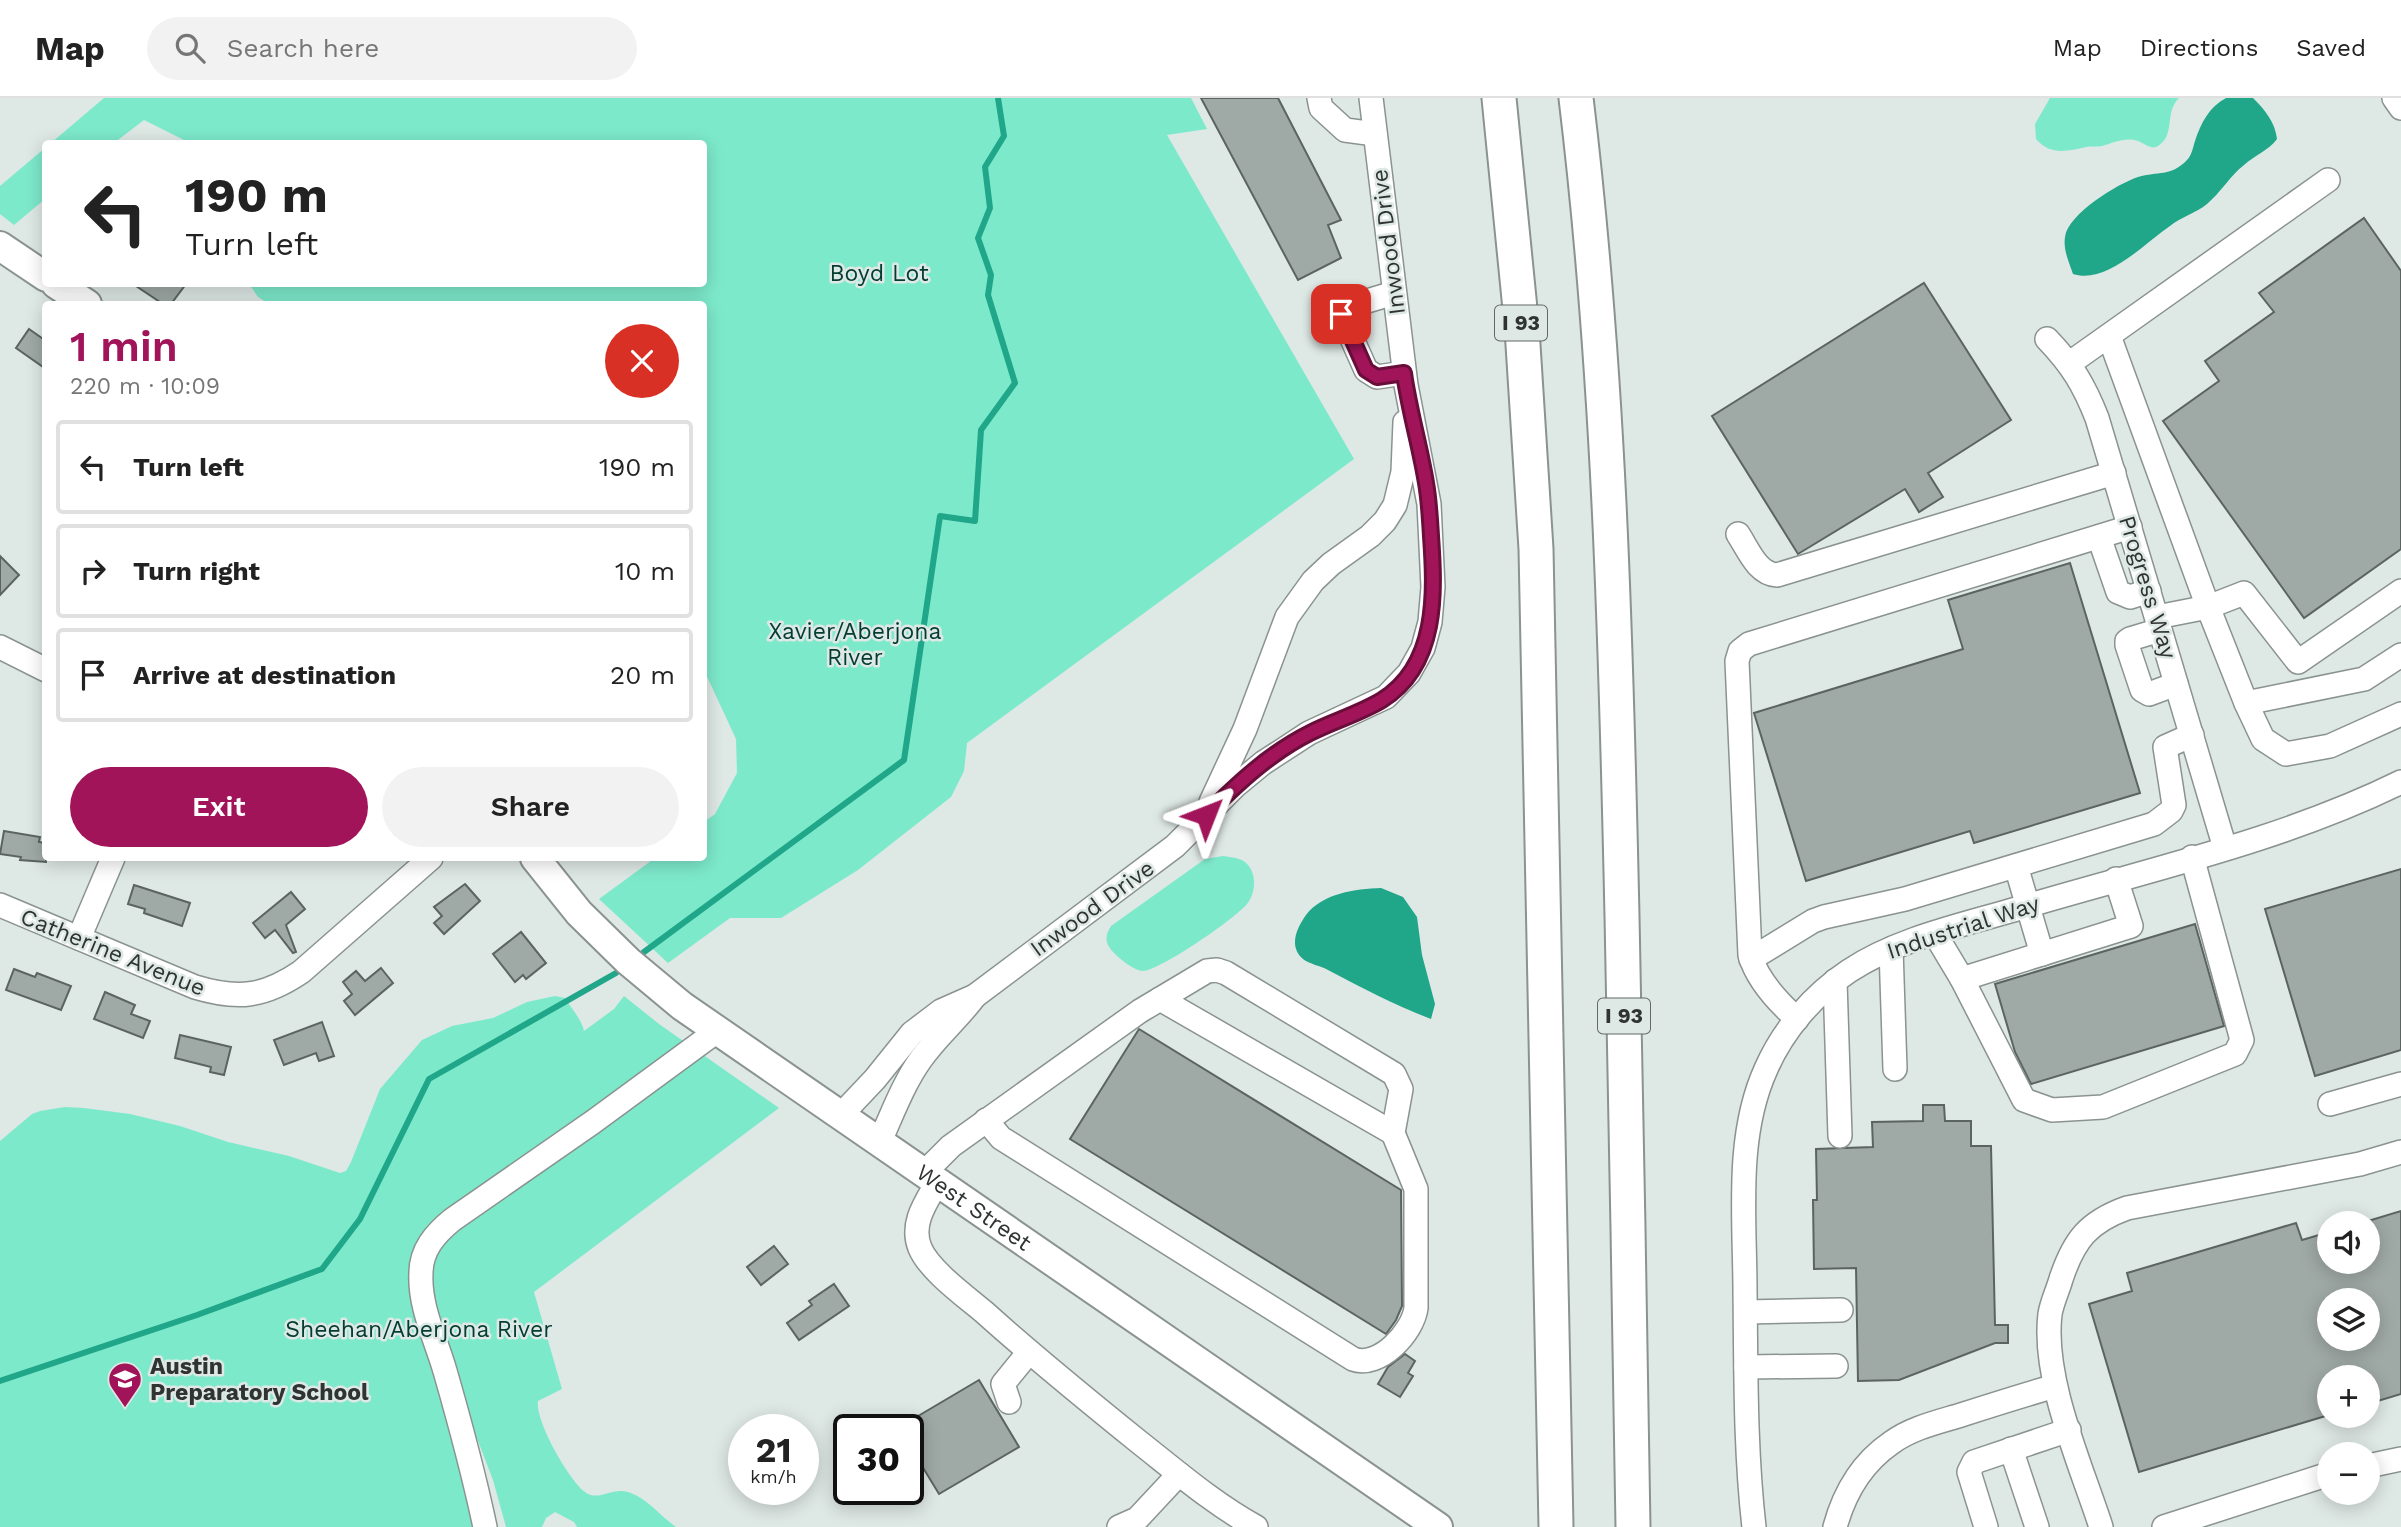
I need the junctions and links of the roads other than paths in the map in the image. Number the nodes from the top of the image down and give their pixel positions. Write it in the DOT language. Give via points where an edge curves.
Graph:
graph roads {
  1 [pos="1319,98"];
  2 [pos="1371,98"];
  3 [pos="1499,98"];
  4 [pos="1576,98"];
  5 [pos="2395,98"];
  6 [pos="2401,108"];
  7 [pos="1375,134"];
  8 [pos="2328,180"];
  9 [pos="0,246"];
  10 [pos="42,274"];
  11 [pos="61,287"];
  12 [pos="1394,293"];
  13 [pos="82,301"];
  14 [pos="2109,335"];
  15 [pos="2047,339"];
  16 [pos="2070,363"];
  17 [pos="1405,379"];
  18 [pos="2114,473"];
  19 [pos="2130,527"];
  20 [pos="1738,534"];
  21 [pos="2099,537"];
  22 [pos="2401,591"];
  23 [pos="2149,592"];
  24 [pos="2208,607"];
  25 [pos="2158,623"];
  26 [pos="0,648"];
  27 [pos="2401,655"];
  28 [pos="2298,662"];
  29 [pos="42,668"];
  30 [pos="2176,684"];
  31 [pos="2306,691"];
  32 [pos="2246,703"];
  33 [pos="2401,714"];
  34 [pos="2192,735"];
  35 [pos="2401,782"];
  36 [pos="1206,815"];
  37 [pos="2225,848"];
  38 [pos="2192,857"];
  39 [pos="112,861"];
  40 [pos="428,861"];
  41 [pos="538,861"];
  42 [pos="2016,866"];
  43 [pos="2116,879"];
  44 [pos="0,905"];
  45 [pos="2029,905"];
  46 [pos="1935,934"];
  47 [pos="79,939"];
  48 [pos="1891,949"];
  49 [pos="2042,954"];
  50 [pos="1751,958"];
  51 [pos="1962,979"];
  52 [pos="1835,981"];
  53 [pos="975,996"];
  54 [pos="1160,999"];
  55 [pos="1797,1019"];
  56 [pos="717,1031"];
  57 [pos="1895,1069"];
  58 [pos="2401,1084"];
  59 [pos="2330,1104"];
  60 [pos="840,1116"];
  61 [pos="986,1120"];
  62 [pos="1393,1133"];
  63 [pos="1840,1136"];
  64 [pos="879,1143"];
  65 [pos="2401,1152"];
  66 [pos="930,1178"];
  67 [pos="1841,1310"];
  68 [pos="1746,1312"];
  69 [pos="1029,1352"];
  70 [pos="1836,1366"];
  71 [pos="1746,1367"];
  72 [pos="2055,1386"];
  73 [pos="1009,1402"];
  74 [pos="2069,1430"];
  75 [pos="2011,1449"];
  76 [pos="2401,1459"];
  77 [pos="2380,1463"];
  78 [pos="1179,1474"];
  79 [pos="2317,1478"];
  80 [pos="485,1527"];
  81 [pos="1119,1527"];
  82 [pos="1256,1527"];
  83 [pos="1438,1527"];
  84 [pos="1556,1527"];
  85 [pos="1633,1527"];
  86 [pos="1754,1527"];
  87 [pos="1835,1527"];
  88 [pos="1986,1527"];
  89 [pos="2037,1527"];
  90 [pos="2101,1527"];
  91 [pos="2164,1527"];
  1 -- 7 [label="street" via="1321,108 1345,130"];
  2 -- 7 [label="street, Inwood Drive"];
  3 -- 84 [label="highway, I 93" via="1523,343 1536,549"];
  4 -- 85 [label="highway, I 93" via="1603,385 1614,582"];
  5 -- 6 [label="street"];
  7 -- 12 [label="street, Inwood Drive"];
  8 -- 14 [label="street"];
  9 -- 10 [label="main road"];
  11 -- 13 [label="main road"];
  12 -- 17 [label="street, Inwood Drive"];
  12 -- 17 [label="street" via="1347,307 1341,314 1366,370 1377,377"];
  14 -- 16 [label="street"];
  14 -- 24 [label="street"];
  15 -- 16 [label="street, Progress Way"];
  16 -- 18 [label="street, Progress Way" via="2093,407"];
  17 -- 36 [label="street, Inwood Drive" via="1403,472 1395,505 1370,536 1313,581 1287,617 1245,729"];
  17 -- 36 [label="street, Inwood Drive" via="1429,504 1433,587 1423,648 1392,693 1294,742 1235,786"];
  18 -- 19 [label="street, Progress Way"];
  18 -- 20 [label="street" via="1777,575 1762,570"];
  19 -- 21 [label="street"];
  19 -- 23 [label="street, Progress Way"];
  21 -- 23 [label="street" via="2118,592 2130,597"];
  21 -- 50 [label="street" via="1749,644 1740,651"];
  22 -- 28 [label="street"];
  23 -- 25 [label="street, Progress Way"];
  24 -- 25 [label="street"];
  24 -- 28 [label="street" via="2244,593"];
  24 -- 32 [label="street"];
  25 -- 30 [label="street, Progress Way"];
  25 -- 30 [label="street" via="2127,645 2142,690 2149,694"];
  26 -- 29 [label="street"];
  27 -- 31 [label="street" via="2364,679"];
  28 -- 31 [label="street"];
  30 -- 34 [label="street, Progress Way"];
  31 -- 32 [label="street"];
  32 -- 33 [label="street" via="2263,738 2286,754 2330,746"];
  34 -- 37 [label="street, Progress Way"];
  34 -- 42 [label="street" via="2165,747 2174,805 2164,818"];
  35 -- 37 [label="street, Industrial Way"];
  36 -- 53 [label="street, Inwood Drive" via="1170,851"];
  37 -- 38 [label="street, Industrial Way"];
  38 -- 43 [label="street, Industrial Way"];
  38 -- 51 [label="street" via="2242,1040 2235,1054 2103,1107 2052,1110 2024,1100"];
  39 -- 47 [label="street"];
  40 -- 47 [label="street, Catherine Avenue" via="301,972 252,995 223,995 195,988"];
  41 -- 56 [label="main road, West Street" via="579,913 628,961"];
  42 -- 45 [label="street"];
  42 -- 50 [label="street" via="1824,917"];
  43 -- 45 [label="street, Industrial Way"];
  43 -- 49 [label="street" via="2131,926"];
  44 -- 47 [label="street, Catherine Avenue"];
  45 -- 46 [label="street, Industrial Way"];
  45 -- 49 [label="street"];
  46 -- 48 [label="street, Industrial Way"];
  46 -- 51 [label="street"];
  48 -- 52 [label="street, Industrial Way"];
  48 -- 57 [label="street"];
  49 -- 51 [label="street"];
  50 -- 55 [label="street" via="1782,1005"];
  52 -- 55 [label="street, Industrial Way"];
  52 -- 63 [label="street"];
  53 -- 60 [label="street, Inwood Drive" via="926,1020"];
  53 -- 64 [label="street, Inwood Drive" via="919,1061"];
  54 -- 61 [label="street"];
  54 -- 62 [label="street"];
  54 -- 62 [label="street" via="1207,971 1226,973 1394,1074 1401,1089"];
  55 -- 68 [label="street, Industrial Way" via="1766,1068 1751,1114 1745,1199"];
  56 -- 60 [label="main road, West Street"];
  56 -- 80 [label="street" via="452,1220 427,1248 421,1272 424,1299"];
  58 -- 59 [label="street"];
  60 -- 64 [label="main road, West Street"];
  61 -- 62 [label="street" via="1001,1138 1359,1361 1394,1348 1416,1310 1416,1189"];
  61 -- 66 [label="street" via="951,1146"];
  64 -- 66 [label="main road, West Street"];
  65 -- 72 [label="street" via="2127,1208 2093,1225 2068,1257 2051,1312 2050,1359"];
  66 -- 69 [label="street" via="918,1221 922,1253"];
  66 -- 83 [label="main road, West Street"];
  67 -- 68 [label="street"];
  68 -- 71 [label="street, Industrial Way"];
  69 -- 73 [label="street" via="1003,1384"];
  69 -- 78 [label="street"];
  70 -- 71 [label="street"];
  71 -- 86 [label="street, Industrial Way"];
  72 -- 74 [label="street"];
  72 -- 87 [label="street" via="1914,1430 1891,1442 1853,1483"];
  74 -- 75 [label="street"];
  74 -- 90 [label="street"];
  75 -- 88 [label="street" via="1974,1462 1969,1472"];
  75 -- 89 [label="street"];
  76 -- 77 [label="street"];
  78 -- 81 [label="street" via="1137,1519"];
  78 -- 82 [label="street"];
  79 -- 91 [label="street"];
}
